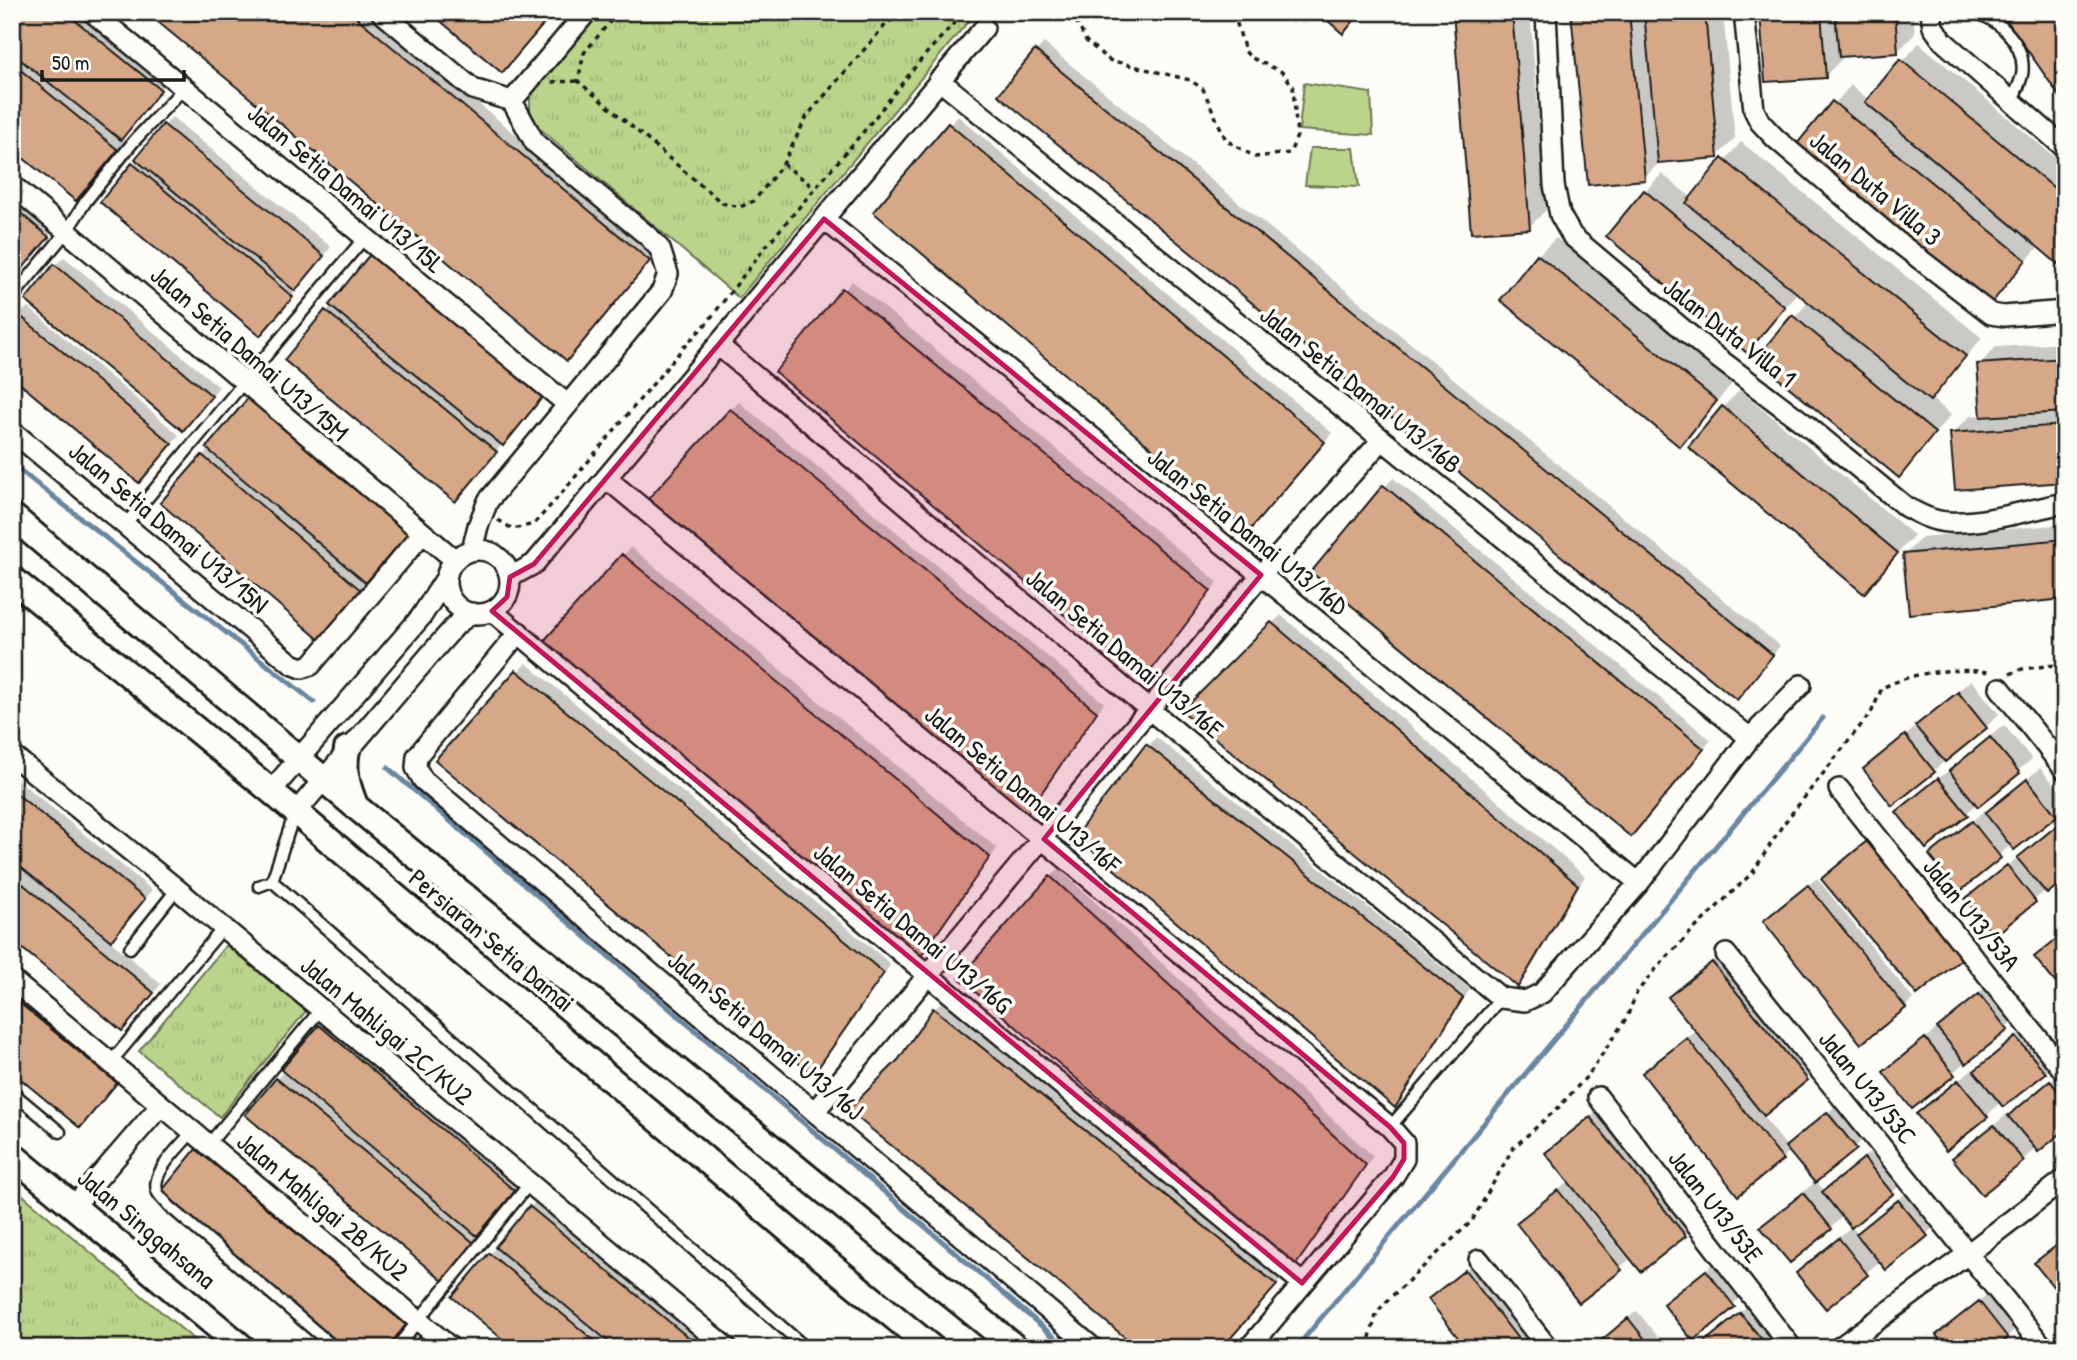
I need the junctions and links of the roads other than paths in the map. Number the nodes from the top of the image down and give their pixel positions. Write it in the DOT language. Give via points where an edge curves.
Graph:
graph roads {
  1 [pos="92,12"];
  2 [pos="380,12"];
  3 [pos="587,12"];
  4 [pos="1546,12"];
  5 [pos="1744,12"];
  6 [pos="1931,12"];
  7 [pos="1972,12"];
  8 [pos="984,28"];
  9 [pos="939,80"];
  10 [pos="184,88"];
  11 [pos="512,101"];
  12 [pos="2012,101"];
  13 [pos="2065,148"];
  14 [pos="12,185"];
  15 [pos="824,219"];
  16 [pos="67,231"];
  17 [pos="365,237"];
  18 [pos="12,298"];
  19 [pos="2065,311"];
  20 [pos="718,345"];
  21 [pos="244,382"];
  22 [pos="567,404"];
  23 [pos="12,431"];
  24 [pos="1382,440"];
  25 [pos="606,478"];
  26 [pos="2065,503"];
  27 [pos="12,516"];
  28 [pos="124,526"];
  29 [pos="422,534"];
  30 [pos="472,550"];
  31 [pos="455,560"];
  32 [pos="1262,575"];
  33 [pos="510,577"];
  34 [pos="446,578"];
  35 [pos="12,579"];
  36 [pos="492,611"];
  37 [pos="472,613"];
  38 [pos="519,632"];
  39 [pos="1998,678"];
  40 [pos="1801,685"];
  41 [pos="1150,710"];
  42 [pos="1750,738"];
  43 [pos="347,749"];
  44 [pos="12,755"];
  45 [pos="298,758"];
  46 [pos="2065,770"];
  47 [pos="323,778"];
  48 [pos="1839,789"];
  49 [pos="271,791"];
  50 [pos="355,806"];
  51 [pos="296,811"];
  52 [pos="1044,839"];
  53 [pos="272,881"];
  54 [pos="1639,883"];
  55 [pos="259,886"];
  56 [pos="177,889"];
  57 [pos="223,928"];
  58 [pos="130,948"];
  59 [pos="1726,954"];
  60 [pos="928,975"];
  61 [pos="12,980"];
  62 [pos="1501,998"];
  63 [pos="321,1009"];
  64 [pos="111,1062"];
  65 [pos="2065,1072"];
  66 [pos="12,1092"];
  67 [pos="1598,1097"];
  68 [pos="161,1105"];
  69 [pos="815,1111"];
  70 [pos="1390,1127"];
  71 [pos="193,1131"];
  72 [pos="60,1132"];
  73 [pos="209,1144"];
  74 [pos="12,1154"];
  75 [pos="2065,1179"];
  76 [pos="530,1183"];
  77 [pos="74,1206"];
  78 [pos="1969,1253"];
  79 [pos="1479,1260"];
  80 [pos="1302,1283"];
  81 [pos="418,1320"];
  82 [pos="243,1348"];
  83 [pos="335,1348"];
  84 [pos="396,1348"];
  85 [pos="451,1348"];
  86 [pos="727,1348"];
  87 [pos="806,1348"];
  88 [pos="932,1348"];
  89 [pos="1016,1348"];
  90 [pos="1093,1348"];
  91 [pos="1249,1348"];
  92 [pos="1548,1348"];
  93 [pos="1792,1348"];
  94 [pos="1839,1348"];
  95 [pos="2044,1348"];
  1 -- 10 [label="street, Jalan Setia Damai U13/15L"];
  2 -- 11 [label="street" via="473,89"];
  3 -- 11 [label="street"];
  4 -- 26 [label="street, Jalan Duta Villa 1" via="1555,185 1560,215 1572,236 1710,352 1924,517 1972,521"];
  5 -- 19 [label="street, Jalan Duta Villa 3" via="1754,110 1774,138 1991,314"];
  6 -- 12 [label="street" via="1933,27 1943,41"];
  7 -- 12 [label="lane" via="2004,27 2019,51 2022,74"];
  8 -- 9 [label="street"];
  9 -- 15 [label="street"];
  9 -- 24 [label="street, Jalan Setia Damai U13/16B"];
  10 -- 16 [label="lane" via="134,141"];
  10 -- 17 [label="street, Jalan Setia Damai U13/15L"];
  11 -- 22 [label="street" via="535,143 649,237 660,249 668,274 662,290"];
  12 -- 13 [label="street"];
  14 -- 16 [label="street, Jalan Setia Damai U13/15M"];
  15 -- 20 [label="street"];
  15 -- 32 [label="street, Jalan Setia Damai U13/16D"];
  16 -- 18 [label="lane"];
  16 -- 21 [label="street, Jalan Setia Damai U13/15M"];
  17 -- 21 [label="lane"];
  17 -- 22 [label="street, Jalan Setia Damai U13/15L"];
  20 -- 25 [label="street"];
  20 -- 41 [label="street, Jalan Setia Damai U13/16E"];
  21 -- 28 [label="lane"];
  21 -- 29 [label="street, Jalan Setia Damai U13/15M"];
  22 -- 30 [label="street" via="488,501"];
  23 -- 28 [label="street, Jalan Setia Damai U13/15N"];
  24 -- 32 [label="street"];
  24 -- 42 [label="street, Jalan Setia Damai U13/16B"];
  25 -- 33 [label="street" via="534,564"];
  25 -- 52 [label="street, Jalan Setia Damai U13/16F"];
  27 -- 45 [label="street"];
  28 -- 29 [label="street, Jalan Setia Damai U13/15N" via="292,664 302,667 312,665"];
  29 -- 31 [label="street, Jalan Setia Damai U13/15M"];
  30 -- 31 [label="street"];
  30 -- 33 [label="street" via="501,559"];
  31 -- 34 [label="street"];
  32 -- 41 [label="street"];
  32 -- 54 [label="street, Jalan Setia Damai U13/16D"];
  33 -- 36 [label="street" via="507,597"];
  34 -- 37 [label="street" via="450,596"];
  34 -- 45 [label="street" via="421,617"];
  35 -- 49 [label="street, Persiaran Setia Damai"];
  36 -- 37 [label="street"];
  36 -- 38 [label="street, Jalan Setia Damai U13/16G"];
  37 -- 43 [label="street" via="444,638"];
  38 -- 60 [label="street, Jalan Setia Damai U13/16G"];
  38 -- 69 [label="street, Jalan Setia Damai U13/16J" via="417,756 416,768 423,780"];
  39 -- 46 [label="street"];
  40 -- 42 [label="street"];
  41 -- 52 [label="street"];
  41 -- 62 [label="street, Jalan Setia Damai U13/16E"];
  42 -- 54 [label="street"];
  43 -- 47 [label="street"];
  43 -- 50 [label="street" via="344,768"];
  44 -- 56 [label="street, Jalan Mahligai 2C/KU2"];
  45 -- 47 [label="street"];
  45 -- 49 [label="street"];
  47 -- 50 [label="street, Persiaran Setia Damai"];
  47 -- 51 [label="street"];
  48 -- 65 [label="street, Jalan U13/53A"];
  49 -- 51 [label="street, Persiaran Setia Damai"];
  50 -- 89 [label="street, Persiaran Setia Damai"];
  51 -- 53 [label="lane"];
  51 -- 88 [label="street, Persiaran Setia Damai"];
  52 -- 60 [label="street"];
  52 -- 70 [label="street, Jalan Setia Damai U13/16F"];
  53 -- 55 [label="lane"];
  53 -- 87 [label="lane"];
  54 -- 62 [label="street" via="1542,992 1525,1001"];
  56 -- 57 [label="street, Jalan Mahligai 2C/KU2"];
  56 -- 58 [label="lane"];
  57 -- 63 [label="street, Jalan Mahligai 2C/KU2"];
  57 -- 64 [label="lane"];
  59 -- 78 [label="street, Jalan U13/53C"];
  60 -- 69 [label="street"];
  60 -- 80 [label="street, Jalan Setia Damai U13/16G"];
  61 -- 64 [label="street, Jalan Mahligai 2B/KU2"];
  62 -- 70 [label="lane"];
  63 -- 73 [label="lane"];
  63 -- 76 [label="street, Jalan Mahligai 2C/KU2"];
  64 -- 68 [label="street, Jalan Mahligai 2B/KU2"];
  66 -- 72 [label="lane"];
  67 -- 93 [label="street, Jalan U13/53E"];
  68 -- 71 [label="street, Jalan Mahligai 2B/KU2"];
  68 -- 77 [label="street"];
  69 -- 90 [label="street, Jalan Setia Damai U13/16J"];
  70 -- 80 [label="street, Jalan Setia Damai U13/16F" via="1404,1143 1404,1159"];
  71 -- 73 [label="street, Jalan Mahligai 2B/KU2"];
  71 -- 83 [label="lane" via="164,1165 158,1192"];
  73 -- 81 [label="street, Jalan Mahligai 2B/KU2"];
  74 -- 77 [label="street, Jalan Singgahsana"];
  75 -- 78 [label="street"];
  76 -- 81 [label="lane"];
  76 -- 86 [label="street, Jalan Mahligai 2C/KU2"];
  77 -- 82 [label="street, Jalan Singgahsana"];
  78 -- 94 [label="street"];
  78 -- 95 [label="street, Jalan U13/53C"];
  79 -- 92 [label="street"];
  80 -- 91 [label="street"];
  81 -- 84 [label="lane"];
  81 -- 85 [label="street, Jalan Mahligai 2B/KU2"];
}
